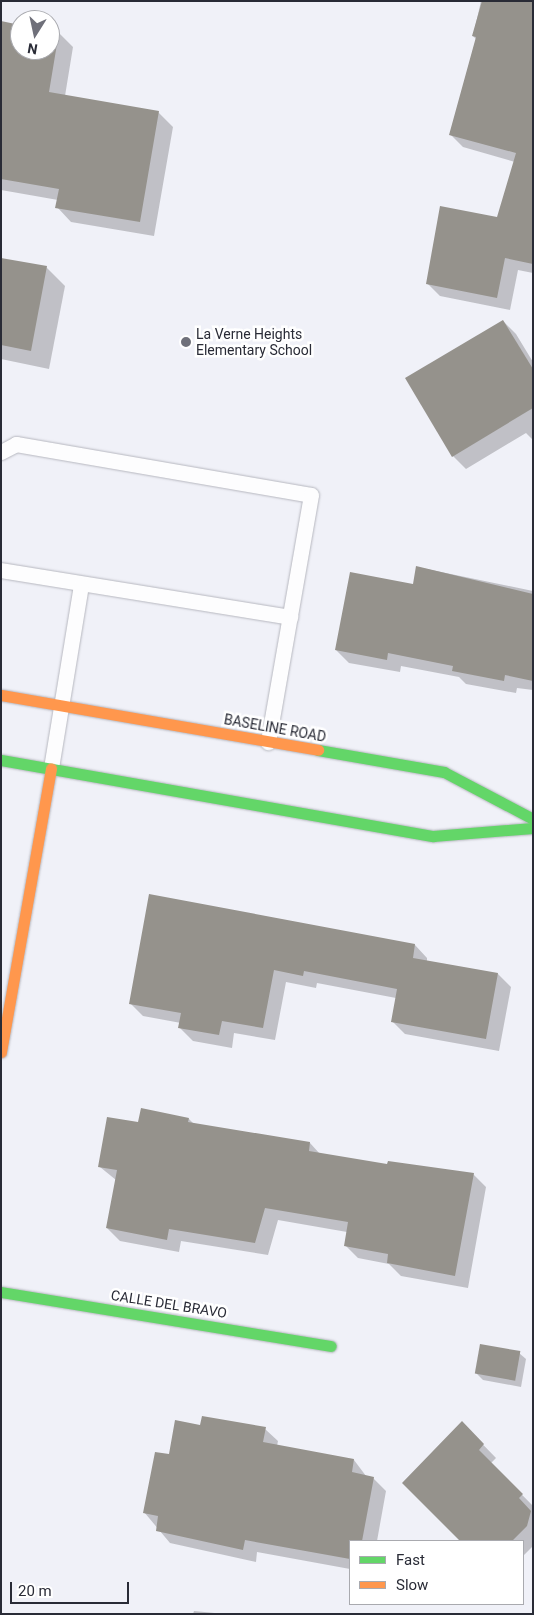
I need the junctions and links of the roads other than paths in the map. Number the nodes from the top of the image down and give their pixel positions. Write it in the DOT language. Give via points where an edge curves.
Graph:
graph roads {
  1 [pos="1,452"];
  2 [pos="1,570"];
  3 [pos="81,584"];
  4 [pos="290,617"];
  5 [pos="1,695"];
  6 [pos="61,706"];
  7 [pos="268,742"];
  8 [pos="1,760"];
  9 [pos="51,768"];
  10 [pos="533,819"];
  11 [pos="533,828"];
  12 [pos="1,1052"];
  13 [pos="1,1292"];
  14 [pos="332,1346"];
  1 -- 4 [label="lane" via="16,444 311,495"];
  2 -- 3 [label="lane"];
  3 -- 4 [label="lane"];
  3 -- 6 [label="lane"];
  4 -- 7 [label="lane"];
  5 -- 6 [label="main road, BASELINE ROAD"];
  6 -- 7 [label="main road, BASELINE ROAD"];
  6 -- 9 [label="lane"];
  7 -- 10 [label="main road, BASELINE ROAD" via="444,772"];
  8 -- 9 [label="main road"];
  9 -- 11 [label="main road" via="433,836"];
  9 -- 12 [label="main road"];
  13 -- 14 [label="main road, CALLE DEL BRAVO"];
}
